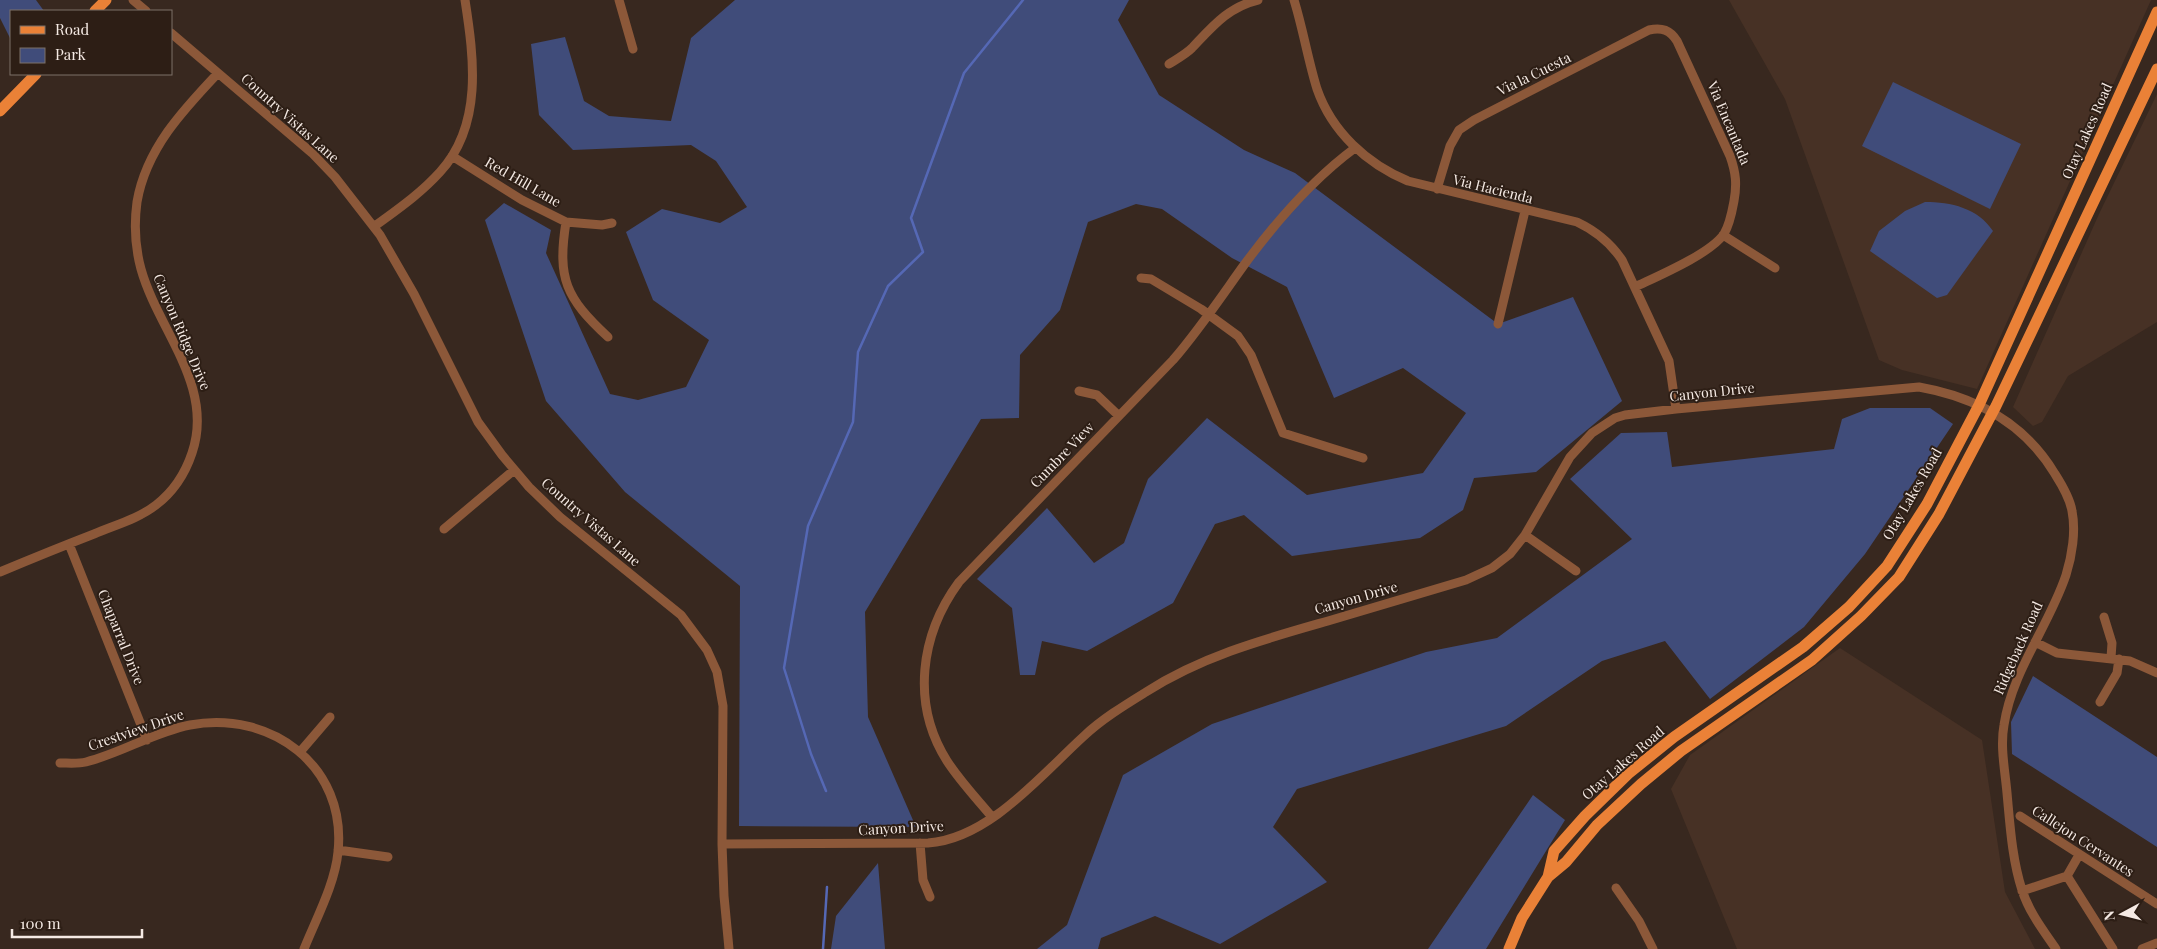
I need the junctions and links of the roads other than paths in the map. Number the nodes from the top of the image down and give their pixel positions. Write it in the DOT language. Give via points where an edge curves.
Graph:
graph roads {
  1 [pos="106,0"];
  2 [pos="133,0"];
  3 [pos="465,0"];
  4 [pos="619,0"];
  5 [pos="1258,0"];
  6 [pos="1294,0"];
  7 [pos="96,10"];
  8 [pos="145,10"];
  9 [pos="2157,12"];
  10 [pos="172,34"];
  11 [pos="1677,41"];
  12 [pos="633,48"];
  13 [pos="1169,64"];
  14 [pos="2157,69"];
  15 [pos="218,73"];
  16 [pos="35,75"];
  17 [pos="0,111"];
  18 [pos="1355,148"];
  19 [pos="452,156"];
  20 [pos="1437,189"];
  21 [pos="1525,211"];
  22 [pos="566,222"];
  23 [pos="612,223"];
  24 [pos="374,226"];
  25 [pos="1723,235"];
  26 [pos="1775,268"];
  27 [pos="1141,278"];
  28 [pos="1635,287"];
  29 [pos="1210,314"];
  30 [pos="1498,324"];
  31 [pos="608,337"];
  32 [pos="1079,392"];
  33 [pos="1979,405"];
  34 [pos="1676,409"];
  35 [pos="1992,413"];
  36 [pos="1119,416"];
  37 [pos="1363,458"];
  38 [pos="514,470"];
  39 [pos="444,529"];
  40 [pos="1525,535"];
  41 [pos="69,544"];
  42 [pos="1576,571"];
  43 [pos="0,572"];
  44 [pos="2104,617"];
  45 [pos="2036,642"];
  46 [pos="2115,658"];
  47 [pos="2157,673"];
  48 [pos="2100,702"];
  49 [pos="330,717"];
  50 [pos="147,740"];
  51 [pos="300,752"];
  52 [pos="60,763"];
  53 [pos="2020,816"];
  54 [pos="992,817"];
  55 [pos="920,843"];
  56 [pos="722,844"];
  57 [pos="338,850"];
  58 [pos="2079,856"];
  59 [pos="388,857"];
  60 [pos="2067,876"];
  61 [pos="1548,877"];
  62 [pos="1616,888"];
  63 [pos="2022,891"];
  64 [pos="930,897"];
  65 [pos="2157,904"];
  66 [pos="2157,943"];
  67 [pos="304,949"];
  68 [pos="729,949"];
  69 [pos="1509,949"];
  70 [pos="1652,949"];
  71 [pos="2056,949"];
  72 [pos="2113,949"];
  73 [pos="2142,949"];
  1 -- 7 [label="main road"];
  2 -- 8 [label="street"];
  3 -- 19 [label="street" via="474,79 469,114"];
  4 -- 12 [label="street"];
  5 -- 13 [label="street" via="1231,10 1190,50"];
  6 -- 18 [label="street, Via Hacienda" via="1318,90 1331,116"];
  9 -- 33 [label="main road, Otay Lakes Road"];
  10 -- 15 [label="street, Country Vistas Lane"];
  11 -- 20 [label="street, Via la Cuesta" via="1665,29 1649,30 1474,120 1459,130 1450,146"];
  11 -- 25 [label="street, Via Encantada" via="1736,172 1732,216"];
  14 -- 35 [label="main road, Otay Lakes Road"];
  15 -- 24 [label="street, Country Vistas Lane" via="312,153"];
  15 -- 41 [label="street, Canyon Ridge Drive" via="156,148 143,177 136,214 136,242 141,269 195,396 197,427 194,448 179,480 156,505 136,517"];
  16 -- 17 [label="main road"];
  18 -- 20 [label="street, Via Hacienda" via="1394,175"];
  18 -- 29 [label="street, Cumbre View" via="1305,191 1246,262"];
  19 -- 22 [label="street, Red Hill Lane" via="522,200"];
  19 -- 24 [label="street" via="410,201"];
  20 -- 21 [label="street, Via Hacienda"];
  21 -- 28 [label="street, Via Hacienda" via="1577,222 1595,231 1622,260"];
  21 -- 30 [label="street"];
  22 -- 23 [label="street, Red Hill Lane" via="602,226"];
  22 -- 31 [label="street" via="562,266 571,297 585,316"];
  24 -- 38 [label="street, Country Vistas Lane" via="414,294 478,422"];
  25 -- 26 [label="street"];
  25 -- 28 [label="street, Via Encantada" via="1684,263"];
  27 -- 29 [label="street" via="1151,279"];
  28 -- 34 [label="street, Via Hacienda" via="1669,361"];
  29 -- 36 [label="street, Cumbre View" via="1174,360"];
  29 -- 37 [label="street" via="1238,336 1251,356 1283,433"];
  32 -- 36 [label="street" via="1096,395"];
  33 -- 34 [label="street, Canyon Drive" via="1919,387"];
  33 -- 35 [label="street, Canyon Drive"];
  33 -- 61 [label="main road, Otay Lakes Road" via="1927,504 1887,566 1803,647 1628,774 1554,852"];
  34 -- 40 [label="street, Canyon Drive" via="1625,415 1592,434 1570,457"];
  35 -- 45 [label="street, Ridgeback Road" via="2028,437 2043,453 2062,485 2072,511 2073,542 2066,575"];
  35 -- 61 [label="main road, Otay Lakes Road" via="1939,514 1899,577 1812,660 1681,751 1641,784"];
  36 -- 54 [label="street, Cumbre View" via="959,582 932,629 924,675 930,722 946,760"];
  38 -- 39 [label="street"];
  38 -- 56 [label="street, Country Vistas Lane" via="560,517 680,615 707,650 718,677 723,706"];
  40 -- 42 [label="street"];
  40 -- 54 [label="street, Canyon Drive" via="1510,554 1492,568 1466,580 1244,646 1160,683 1086,734"];
  41 -- 43 [label="street, Canyon Ridge Drive"];
  41 -- 50 [label="street, Chaparral Drive"];
  44 -- 46 [label="street"];
  45 -- 46 [label="street" via="2057,652"];
  45 -- 63 [label="street, Ridgeback Road" via="2009,700 2002,747 2014,854"];
  46 -- 47 [label="street"];
  46 -- 48 [label="street" via="2117,673"];
  49 -- 51 [label="street"];
  50 -- 51 [label="street, Crestview Drive" via="188,726 232,723 266,732"];
  50 -- 52 [label="street, Crestview Drive" via="85,762"];
  51 -- 57 [label="street, Crestview Drive" via="330,796 337,823"];
  53 -- 58 [label="street, Callejon Cervantes"];
  54 -- 55 [label="street, Canyon Drive" via="960,836"];
  55 -- 56 [label="street, Canyon Drive"];
  55 -- 64 [label="street" via="923,880"];
  56 -- 68 [label="street, Country Vistas Lane"];
  57 -- 59 [label="street"];
  57 -- 67 [label="street, Crestview Drive" via="332,876"];
  58 -- 60 [label="street"];
  58 -- 65 [label="street, Callejon Cervantes"];
  60 -- 63 [label="street"];
  60 -- 72 [label="street"];
  61 -- 69 [label="main road, Otay Lakes Road" via="1522,918"];
  62 -- 70 [label="street" via="1640,920"];
  63 -- 71 [label="street, Ridgeback Road"];
  66 -- 73 [label="street"];
}
